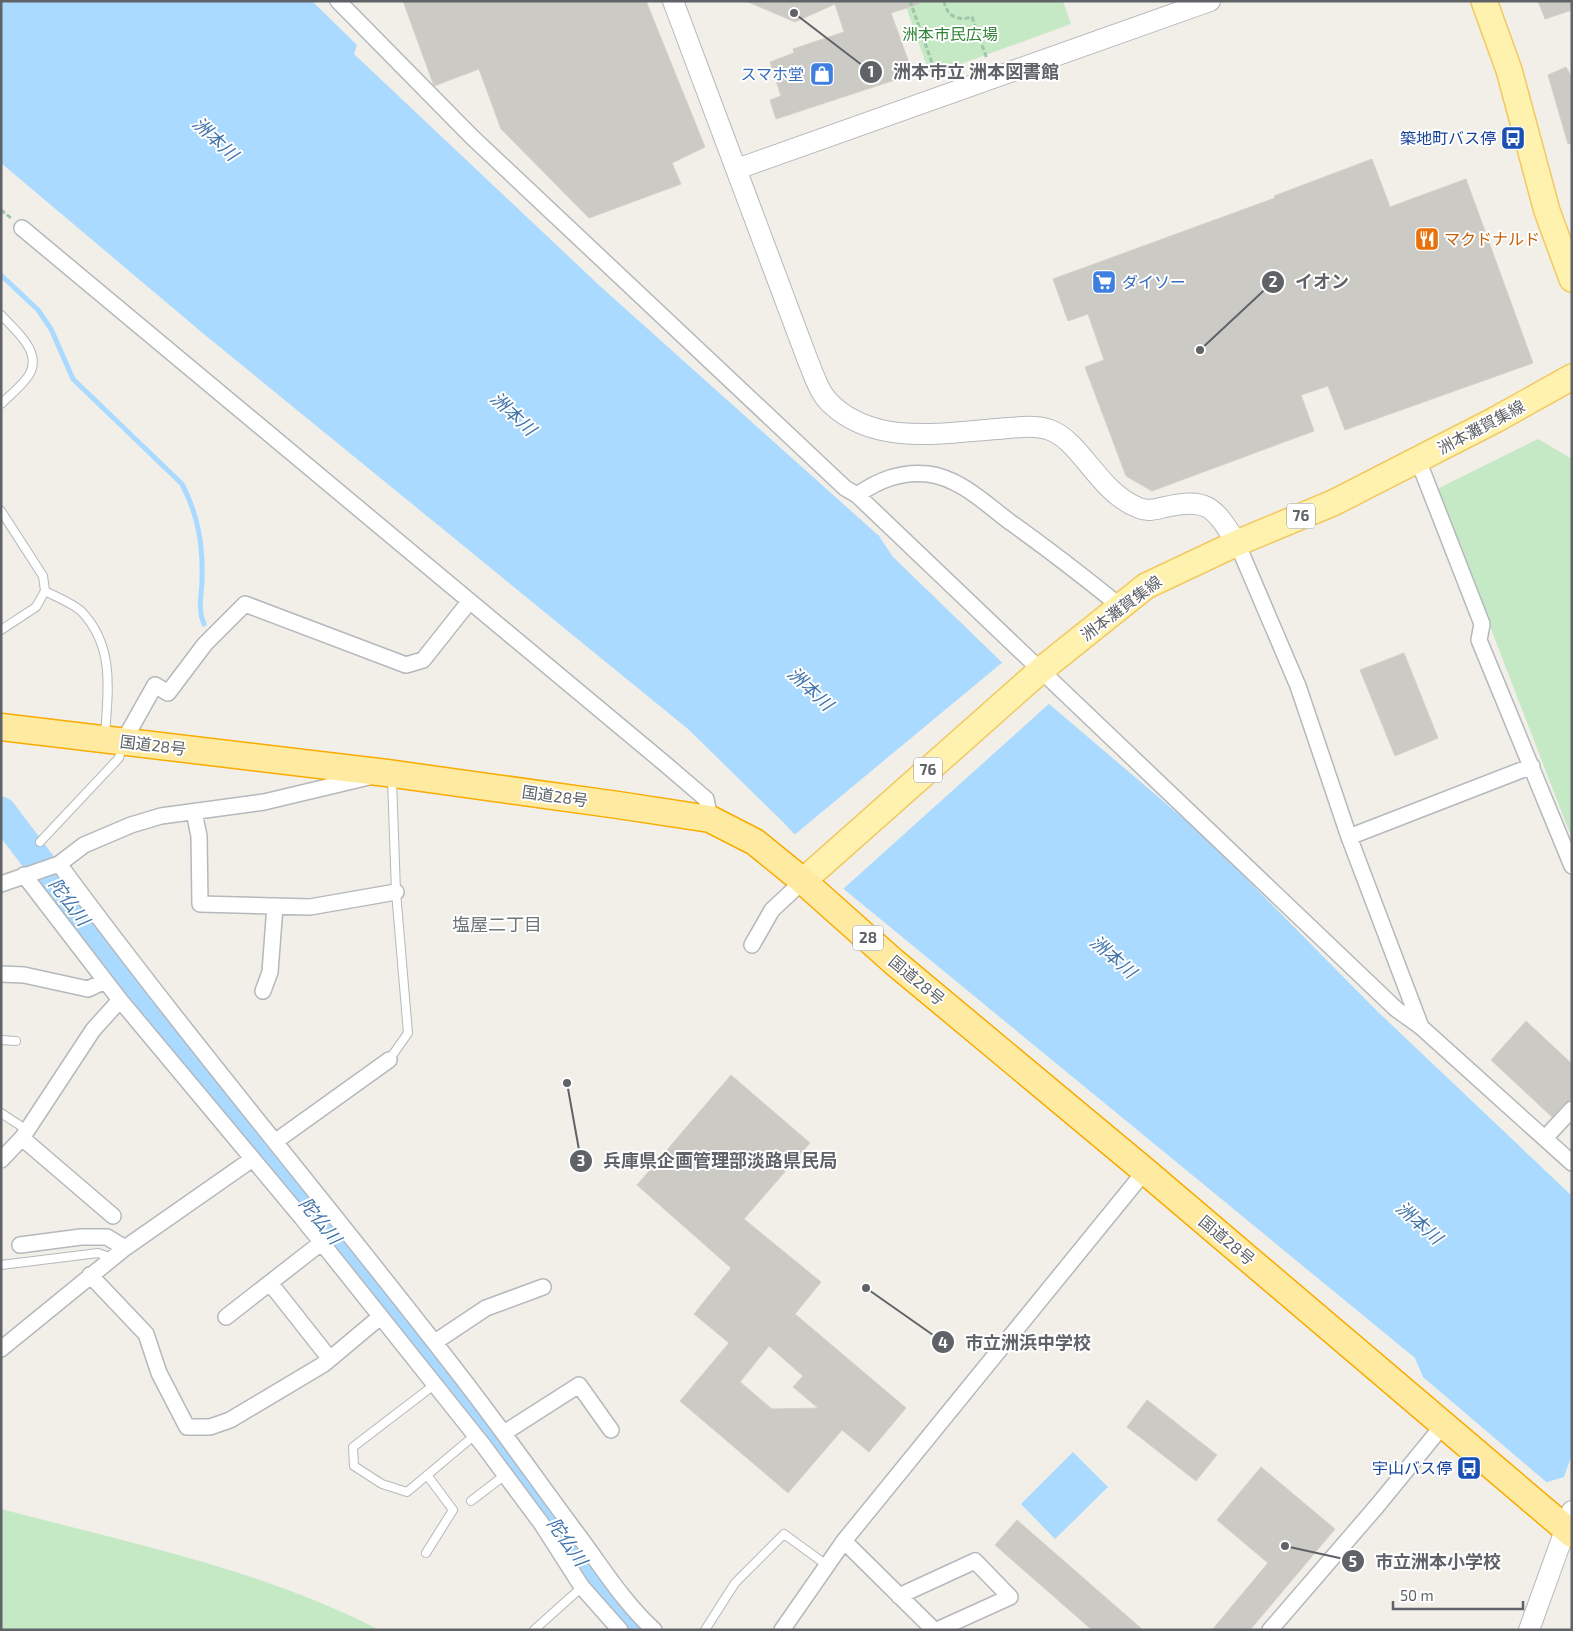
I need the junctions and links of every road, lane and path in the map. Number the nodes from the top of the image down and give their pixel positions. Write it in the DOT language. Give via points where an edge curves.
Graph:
graph roads {
  1 [pos="338,1"];
  2 [pos="673,1"];
  3 [pos="910,1"];
  4 [pos="944,1"];
  5 [pos="1210,1"];
  6 [pos="1484,1"];
  7 [pos="1499,1"];
  8 [pos="987,59"];
  9 [pos="937,76"];
  10 [pos="737,169"];
  11 [pos="22,228"];
  12 [pos="1572,270"];
  13 [pos="1572,279"];
  14 [pos="1,315"];
  15 [pos="1572,377"];
  16 [pos="1,404"];
  17 [pos="1418,460"];
  18 [pos="857,495"];
  19 [pos="1,512"];
  20 [pos="1236,543"];
  21 [pos="45,591"];
  22 [pos="468,602"];
  23 [pos="1120,606"];
  24 [pos="1,630"];
  25 [pos="1041,670"];
  26 [pos="1,728"];
  27 [pos="114,741"];
  28 [pos="1532,766"];
  29 [pos="390,773"];
  30 [pos="194,812"];
  31 [pos="710,820"];
  32 [pos="1349,837"];
  33 [pos="40,842"];
  34 [pos="58,864"];
  35 [pos="1572,866"];
  36 [pos="810,875"];
  37 [pos="24,876"];
  38 [pos="1,884"];
  39 [pos="396,892"];
  40 [pos="275,906"];
  41 [pos="752,945"];
  42 [pos="1,974"];
  43 [pos="105,981"];
  44 [pos="264,991"];
  45 [pos="120,1000"];
  46 [pos="1422,1027"];
  47 [pos="1,1040"];
  48 [pos="16,1041"];
  49 [pos="389,1060"];
  50 [pos="1572,1108"];
  51 [pos="1,1113"];
  52 [pos="25,1134"];
  53 [pos="1545,1138"];
  54 [pos="276,1141"];
  55 [pos="1,1160"];
  56 [pos="251,1160"];
  57 [pos="1572,1163"];
  58 [pos="1145,1171"];
  59 [pos="323,1202"];
  60 [pos="113,1216"];
  61 [pos="302,1218"];
  62 [pos="321,1243"];
  63 [pos="20,1245"];
  64 [pos="125,1248"];
  65 [pos="112,1258"];
  66 [pos="1,1265"];
  67 [pos="90,1275"];
  68 [pos="270,1283"];
  69 [pos="543,1287"];
  70 [pos="226,1317"];
  71 [pos="380,1317"];
  72 [pos="435,1342"];
  73 [pos="1,1349"];
  74 [pos="330,1359"];
  75 [pos="434,1385"];
  76 [pos="1444,1424"];
  77 [pos="611,1430"];
  78 [pos="504,1433"];
  79 [pos="475,1435"];
  80 [pos="505,1474"];
  81 [pos="427,1475"];
  82 [pos="471,1501"];
  83 [pos="1570,1525"];
  84 [pos="844,1542"];
  85 [pos="426,1553"];
  86 [pos="828,1566"];
  87 [pos="582,1587"];
  88 [pos="899,1596"];
  89 [pos="534,1630"];
  90 [pos="620,1630"];
  91 [pos="654,1630"];
  92 [pos="705,1630"];
  93 [pos="782,1630"];
  94 [pos="935,1630"];
  95 [pos="1270,1630"];
  96 [pos="1529,1630"];
  1 -- 18 [label="street" via="472,137 845,488"];
  2 -- 10 [label="street"];
  3 -- 9 [label="path"];
  4 -- 8 [label="path" via="953,17 972,18"];
  5 -- 10 [label="street"];
  6 -- 13 [label="main road" via="1509,70 1548,211"];
  7 -- 12 [label="main road" via="1519,56"];
  10 -- 20 [label="street" via="819,388 844,414 904,435 1028,427 1051,430 1062,437 1124,502 1141,510 1188,503 1208,506 1218,514"];
  11 -- 22 [label="street"];
  14 -- 16 [label="lane" via="27,342 33,358 30,374"];
  15 -- 17 [label="main road, 洲本灘賀集線 / 76"];
  17 -- 20 [label="main road, 洲本灘賀集線 / 76" via="1333,503"];
  17 -- 28 [label="street" via="1482,624 1479,640"];
  18 -- 23 [label="street" via="895,475 928,474 948,479 1058,557"];
  18 -- 25 [label="street"];
  19 -- 21 [label="lane" via="43,576"];
  20 -- 23 [label="main road, 洲本灘賀集線 / 76" via="1169,573"];
  20 -- 32 [label="street" via="1298,686"];
  21 -- 24 [label="lane" via="36,607"];
  21 -- 27 [label="lane" via="81,611 100,636 106,655"];
  22 -- 27 [label="street" via="423,660 406,665 245,604 205,644 168,693 155,685"];
  22 -- 31 [label="street" via="706,799"];
  23 -- 25 [label="main road, 洲本灘賀集線 / 76"];
  25 -- 36 [label="main road, 洲本灘賀集線 / 76"];
  25 -- 46 [label="street" via="1396,1009"];
  26 -- 27 [label="highway, 国道28号 / 28"];
  27 -- 29 [label="highway, 国道28号 / 28"];
  27 -- 33 [label="lane" via="119,758"];
  28 -- 32 [label="street"];
  28 -- 35 [label="street"];
  29 -- 30 [label="street" via="264,802"];
  29 -- 31 [label="highway, 国道28号 / 28"];
  29 -- 39 [label="lane"];
  30 -- 34 [label="street" via="162,816 131,825 84,845"];
  30 -- 40 [label="street" via="199,836 200,904"];
  31 -- 36 [label="highway, 国道28号 / 28"];
  32 -- 46 [label="street"];
  34 -- 37 [label="street"];
  34 -- 54 [label="street" via="126,955"];
  36 -- 41 [label="street" via="772,910"];
  36 -- 58 [label="highway, 国道28号 / 28" via="894,962"];
  37 -- 38 [label="street"];
  37 -- 43 [label="street"];
  39 -- 40 [label="street" via="310,907"];
  39 -- 49 [label="lane" via="408,1033"];
  40 -- 44 [label="street" via="270,972"];
  42 -- 43 [label="street" via="24,975 88,989"];
  43 -- 45 [label="street"];
  45 -- 52 [label="street" via="92,1030"];
  45 -- 56 [label="street"];
  46 -- 53 [label="street"];
  47 -- 48 [label="lane"];
  49 -- 54 [label="street"];
  50 -- 53 [label="street"];
  51 -- 52 [label="lane"];
  52 -- 55 [label="street"];
  52 -- 60 [label="street"];
  53 -- 57 [label="street"];
  54 -- 59 [label="street"];
  56 -- 61 [label="street"];
  56 -- 64 [label="street"];
  58 -- 76 [label="highway, 国道28号 / 28"];
  58 -- 84 [label="street"];
  59 -- 61 [label="street"];
  59 -- 72 [label="street"];
  61 -- 62 [label="street"];
  62 -- 68 [label="street"];
  62 -- 71 [label="street"];
  63 -- 64 [label="street" via="106,1237"];
  64 -- 65 [label="street"];
  65 -- 66 [label="lane" via="98,1252"];
  65 -- 67 [label="street"];
  67 -- 73 [label="street"];
  67 -- 74 [label="street" via="146,1334 159,1373 187,1428 210,1427 230,1420"];
  68 -- 70 [label="street"];
  68 -- 74 [label="street"];
  69 -- 72 [label="street" via="486,1308"];
  71 -- 74 [label="street"];
  71 -- 75 [label="street"];
  72 -- 78 [label="street"];
  75 -- 79 [label="street"];
  75 -- 81 [label="lane" via="353,1447 354,1466 382,1484 407,1492"];
  76 -- 83 [label="highway, 国道28号 / 28"];
  76 -- 95 [label="street"];
  77 -- 78 [label="street" via="579,1385"];
  78 -- 91 [label="street" via="606,1573"];
  79 -- 80 [label="street"];
  79 -- 81 [label="lane"];
  80 -- 82 [label="lane"];
  80 -- 87 [label="street"];
  81 -- 85 [label="lane" via="454,1510"];
  83 -- 96 [label="street"];
  84 -- 86 [label="street"];
  84 -- 88 [label="street"];
  86 -- 92 [label="lane" via="784,1534 735,1584"];
  86 -- 93 [label="street"];
  87 -- 89 [label="lane"];
  87 -- 90 [label="street"];
  88 -- 94 [label="street"];
  88 -- 94 [label="street" via="975,1561 1010,1597"];
}
